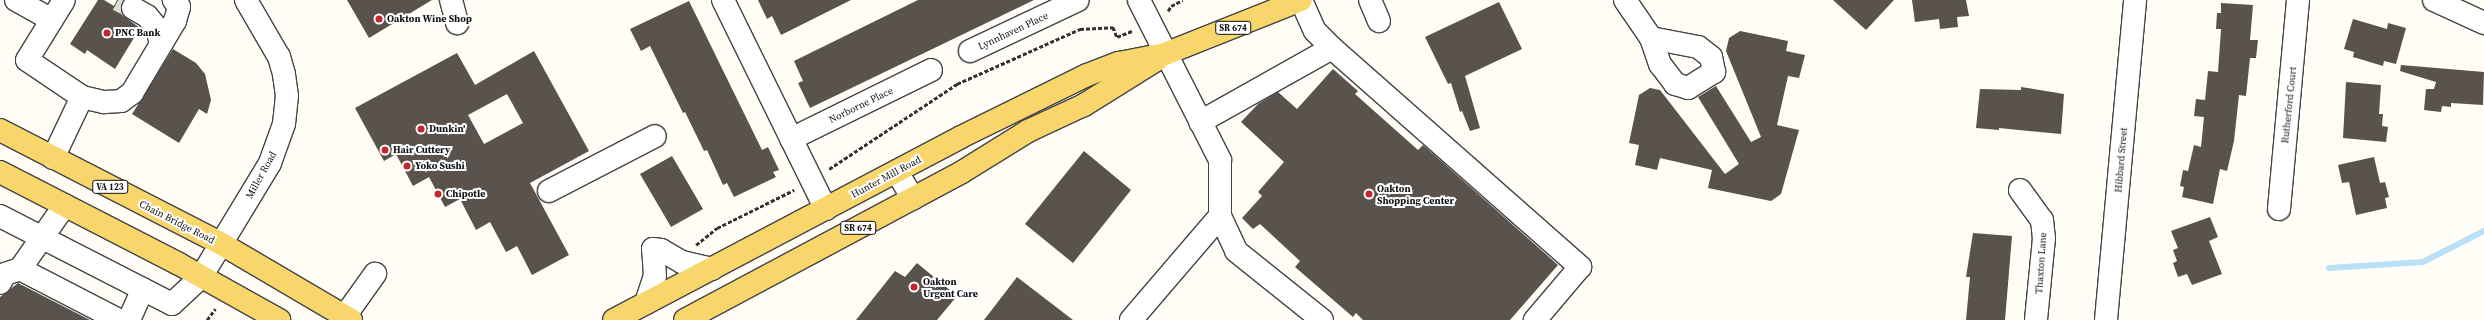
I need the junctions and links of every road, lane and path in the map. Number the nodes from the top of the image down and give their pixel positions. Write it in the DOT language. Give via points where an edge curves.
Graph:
graph roads {
  1 [pos="16,0"];
  2 [pos="64,0"];
  3 [pos="174,0"];
  4 [pos="246,0"];
  5 [pos="451,0"];
  6 [pos="723,0"];
  7 [pos="1078,0"];
  8 [pos="1139,0"];
  9 [pos="1183,0"];
  10 [pos="1301,0"];
  11 [pos="1370,0"];
  12 [pos="1625,0"];
  13 [pos="2135,0"];
  14 [pos="2298,0"];
  15 [pos="2434,0"];
  16 [pos="133,8"];
  17 [pos="1165,16"];
  18 [pos="52,20"];
  19 [pos="1379,20"];
  20 [pos="457,23"];
  21 [pos="2484,23"];
  22 [pos="1117,37"];
  23 [pos="1651,38"];
  24 [pos="162,44"];
  25 [pos="1332,48"];
  26 [pos="970,51"];
  27 [pos="1165,54"];
  28 [pos="931,70"];
  29 [pos="82,97"];
  30 [pos="1200,122"];
  31 [pos="0,130"];
  32 [pos="655,136"];
  33 [pos="792,139"];
  34 [pos="53,158"];
  35 [pos="826,171"];
  36 [pos="0,172"];
  37 [pos="897,172"];
  38 [pos="798,188"];
  39 [pos="2020,190"];
  40 [pos="549,191"];
  41 [pos="913,199"];
  42 [pos="65,205"];
  43 [pos="826,209"];
  44 [pos="2279,209"];
  45 [pos="0,216"];
  46 [pos="1220,216"];
  47 [pos="43,238"];
  48 [pos="220,243"];
  49 [pos="690,250"];
  50 [pos="20,269"];
  51 [pos="712,269"];
  52 [pos="375,274"];
  53 [pos="201,277"];
  54 [pos="0,283"];
  55 [pos="143,289"];
  56 [pos="646,303"];
  57 [pos="215,309"];
  58 [pos="348,318"];
  59 [pos="694,318"];
  60 [pos="118,320"];
  61 [pos="129,320"];
  62 [pos="207,320"];
  63 [pos="279,320"];
  64 [pos="614,320"];
  65 [pos="1131,320"];
  66 [pos="1322,320"];
  67 [pos="1534,320"];
  68 [pos="2036,320"];
  69 [pos="2106,320"];
  1 -- 18 [label="street"];
  2 -- 18 [label="street"];
  3 -- 24 [label="street" via="179,7 175,21"];
  4 -- 48 [label="street, Miller Road" via="279,57 284,74 286,115 270,162"];
  5 -- 20 [label="street"];
  6 -- 33 [label="street"];
  7 -- 26 [label="street, Lynnhaven Place"];
  8 -- 27 [label="street"];
  9 -- 17 [label="path" via="1171,6"];
  10 -- 25 [label="street" via="1315,31"];
  10 -- 27 [label="main road, Hunter Mill Road / SR 674"];
  11 -- 19 [label="street"];
  12 -- 23 [label="street"];
  13 -- 69 [label="street, Hibbard Street"];
  14 -- 44 [label="street, Rutherford Court"];
  15 -- 21 [label="street"];
  16 -- 24 [label="street" via="146,16 157,28"];
  18 -- 29 [label="street" via="27,60"];
  22 -- 35 [label="path" via="1113,27 1080,29 957,84"];
  24 -- 29 [label="street" via="132,94 121,101 104,102"];
  25 -- 30 [label="street"];
  25 -- 67 [label="street" via="1580,267"];
  27 -- 30 [label="street"];
  27 -- 37 [label="main road, Hunter Mill Road / SR 674" via="1119,63 1087,74"];
  27 -- 41 [label="main road, Hunter Mill Road / SR 674" via="1084,105 1028,131"];
  28 -- 33 [label="street, Norborne Place"];
  29 -- 34 [label="street"];
  30 -- 46 [label="street" via="1220,160"];
  31 -- 34 [label="main road, Chain Bridge Road / VA 123"];
  32 -- 40 [label="street"];
  33 -- 43 [label="street"];
  34 -- 48 [label="main road, Chain Bridge Road / VA 123"];
  36 -- 42 [label="main road"];
  37 -- 41 [label="street"];
  37 -- 43 [label="main road, Hunter Mill Road / SR 674"];
  38 -- 49 [label="path" via="717,228"];
  39 -- 68 [label="street, Thaxton Lane" via="2042,220 2044,238"];
  41 -- 59 [label="main road, Hunter Mill Road / SR 674"];
  42 -- 47 [label="street"];
  42 -- 53 [label="main road"];
  43 -- 51 [label="main road, Hunter Mill Road / SR 674"];
  45 -- 47 [label="street"];
  46 -- 65 [label="street"];
  46 -- 66 [label="street" via="1236,250"];
  47 -- 50 [label="street"];
  47 -- 55 [label="street"];
  48 -- 53 [label="street, Miller Road"];
  48 -- 58 [label="main road, Chain Bridge Road / VA 123"];
  50 -- 54 [label="street" via="5,274"];
  50 -- 60 [label="street"];
  51 -- 56 [label="main road, Hunter Mill Road / SR 674"];
  51 -- 56 [label="street" via="682,262 661,250 653,249 655,276"];
  52 -- 58 [label="street"];
  53 -- 55 [label="street, Miller Road" via="172,304"];
  53 -- 63 [label="main road"];
  55 -- 61 [label="street"];
  56 -- 64 [label="main road, Hunter Mill Road / SR 674"];
  57 -- 62 [label="path"];
}
